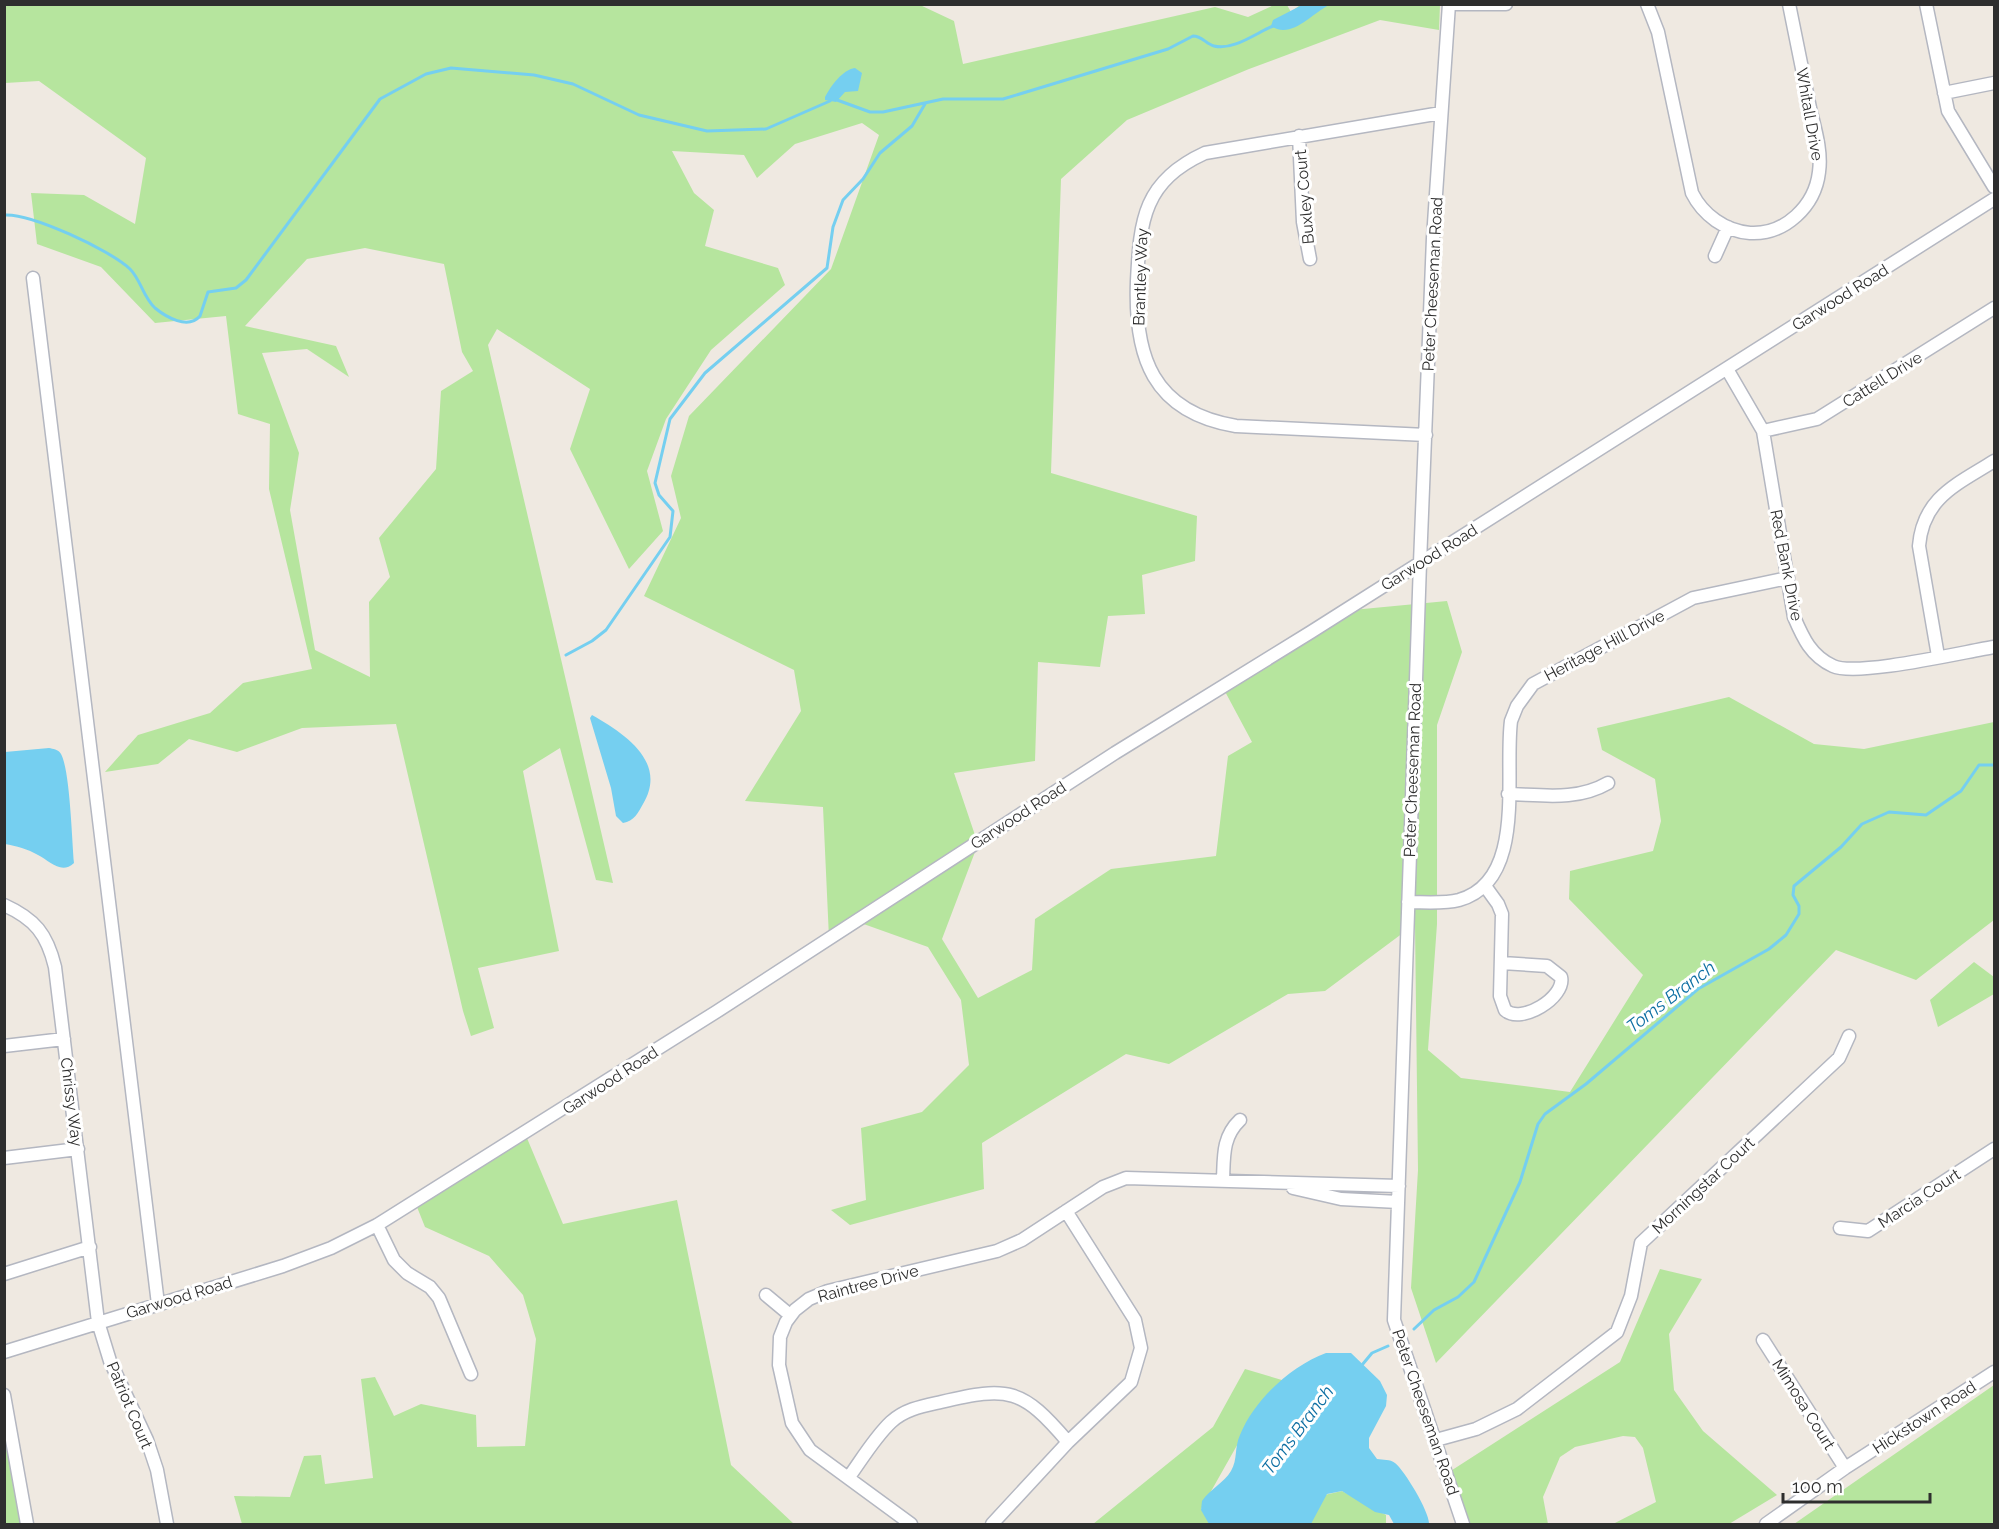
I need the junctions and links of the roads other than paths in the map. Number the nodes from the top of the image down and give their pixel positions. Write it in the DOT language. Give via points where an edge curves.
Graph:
graph roads {
  1 [pos="1449,4"];
  2 [pos="1455,4"];
  3 [pos="1506,4"];
  4 [pos="1647,4"];
  5 [pos="1789,4"];
  6 [pos="1926,4"];
  7 [pos="1995,83"];
  8 [pos="1944,93"];
  9 [pos="1441,113"];
  10 [pos="1299,136"];
  11 [pos="1995,187"];
  12 [pos="1995,199"];
  13 [pos="1728,227"];
  14 [pos="1715,256"];
  15 [pos="1310,259"];
  16 [pos="33,278"];
  17 [pos="1995,308"];
  18 [pos="1727,369"];
  19 [pos="1763,431"];
  20 [pos="1426,435"];
  21 [pos="1995,461"];
  22 [pos="1420,563"];
  23 [pos="1788,578"];
  24 [pos="1995,647"];
  25 [pos="1938,656"];
  26 [pos="1608,783"];
  27 [pos="1508,794"];
  28 [pos="1485,886"];
  29 [pos="1408,902"];
  30 [pos="4,905"];
  31 [pos="1502,963"];
  32 [pos="1849,1036"];
  33 [pos="64,1039"];
  34 [pos="4,1046"];
  35 [pos="1239,1120"];
  36 [pos="78,1149"];
  37 [pos="1995,1149"];
  38 [pos="4,1158"];
  39 [pos="1223,1180"];
  40 [pos="1263,1182"];
  41 [pos="1399,1186"];
  42 [pos="1398,1202"];
  43 [pos="1066,1211"];
  44 [pos="377,1225"];
  45 [pos="1840,1228"];
  46 [pos="90,1247"];
  47 [pos="4,1274"];
  48 [pos="766,1295"];
  49 [pos="158,1304"];
  50 [pos="790,1315"];
  51 [pos="98,1322"];
  52 [pos="1763,1340"];
  53 [pos="4,1352"];
  54 [pos="1995,1372"];
  55 [pos="471,1374"];
  56 [pos="4,1395"];
  57 [pos="1436,1440"];
  58 [pos="1068,1442"];
  59 [pos="1845,1468"];
  60 [pos="849,1477"];
  61 [pos="27,1524"];
  62 [pos="167,1524"];
  63 [pos="911,1524"];
  64 [pos="993,1524"];
  65 [pos="1463,1524"];
  66 [pos="1766,1524"];
  1 -- 9 [label="street, Peter Cheeseman Road"];
  2 -- 3 [label="street"];
  4 -- 13 [label="street, Whitall Drive" via="1658,32 1692,193 1706,212"];
  5 -- 13 [label="street, Whitall Drive" via="1818,143 1817,183 1806,207 1782,226 1761,232"];
  6 -- 8 [label="street"];
  7 -- 8 [label="street"];
  8 -- 11 [label="street" via="1956,127"];
  9 -- 10 [label="street, Brantley Way"];
  9 -- 20 [label="street, Peter Cheeseman Road"];
  10 -- 15 [label="street, Buxley Court" via="1302,212"];
  10 -- 20 [label="street, Brantley Way" via="1205,153 1174,171 1155,192 1139,236 1137,324 1146,362 1174,400 1216,422"];
  12 -- 18 [label="street, Garwood Road"];
  13 -- 14 [label="street"];
  16 -- 49 [label="street"];
  17 -- 19 [label="street, Cattell Drive" via="1817,419"];
  18 -- 19 [label="street, Red Bank Drive"];
  18 -- 22 [label="street, Garwood Road"];
  19 -- 23 [label="street, Red Bank Drive"];
  20 -- 22 [label="street, Peter Cheeseman Road"];
  21 -- 25 [label="street" via="1945,492 1928,510 1920,536"];
  22 -- 29 [label="street, Peter Cheeseman Road"];
  22 -- 44 [label="street, Garwood Road" via="1115,753 657,1050"];
  23 -- 25 [label="street, Red Bank Drive" via="1794,617 1804,640 1817,656 1834,667 1858,669"];
  23 -- 27 [label="street, Heritage Hill Drive" via="1693,598 1537,681 1511,721"];
  24 -- 25 [label="street, Red Bank Drive"];
  26 -- 27 [label="street" via="1587,794 1572,796"];
  27 -- 28 [label="street, Heritage Hill Drive" via="1504,852"];
  28 -- 29 [label="street" via="1455,901"];
  28 -- 31 [label="street" via="1500,908"];
  29 -- 41 [label="street, Peter Cheeseman Road"];
  30 -- 33 [label="street, Chrissy Way" via="34,923 49,943"];
  31 -- 31 [label="street" via="1501,1001 1512,1015 1527,1013 1560,989 1561,977 1547,966"];
  32 -- 57 [label="street, Morningstar Court" via="1839,1058 1641,1243 1631,1296 1617,1332 1517,1409 1476,1429"];
  33 -- 34 [label="street"];
  33 -- 36 [label="street, Chrissy Way"];
  35 -- 39 [label="street" via="1225,1141"];
  36 -- 38 [label="street"];
  36 -- 46 [label="street, Chrissy Way"];
  37 -- 45 [label="street, Marcia Court" via="1868,1231"];
  39 -- 40 [label="street, Raintree Drive"];
  39 -- 43 [label="street, Raintree Drive" via="1126,1178 1103,1187"];
  40 -- 41 [label="street, Raintree Drive"];
  40 -- 42 [label="street, Raintree Drive" via="1341,1199"];
  41 -- 42 [label="street, Peter Cheeseman Road"];
  42 -- 57 [label="street, Peter Cheeseman Road" via="1394,1320"];
  43 -- 50 [label="street, Raintree Drive" via="998,1251 828,1291 809,1299"];
  43 -- 58 [label="street" via="1131,1311 1141,1348 1136,1374 1126,1389"];
  44 -- 49 [label="street, Garwood Road" via="314,1255"];
  44 -- 55 [label="street" via="394,1260 439,1298"];
  46 -- 47 [label="street"];
  46 -- 51 [label="street, Chrissy Way"];
  48 -- 50 [label="street"];
  49 -- 51 [label="street, Garwood Road"];
  50 -- 60 [label="street" via="782,1328 778,1355 792,1423 810,1450"];
  51 -- 53 [label="street, Garwood Road"];
  51 -- 62 [label="street, Patriot Court" via="110,1361 147,1440"];
  52 -- 59 [label="street, Mimosa Court"];
  54 -- 59 [label="street, Hickstown Road"];
  56 -- 61 [label="street"];
  57 -- 65 [label="street, Peter Cheeseman Road"];
  58 -- 60 [label="street" via="1027,1401 989,1391 904,1412 884,1430"];
  58 -- 64 [label="street"];
  59 -- 66 [label="street, Hickstown Road"];
  60 -- 63 [label="street"];
}
